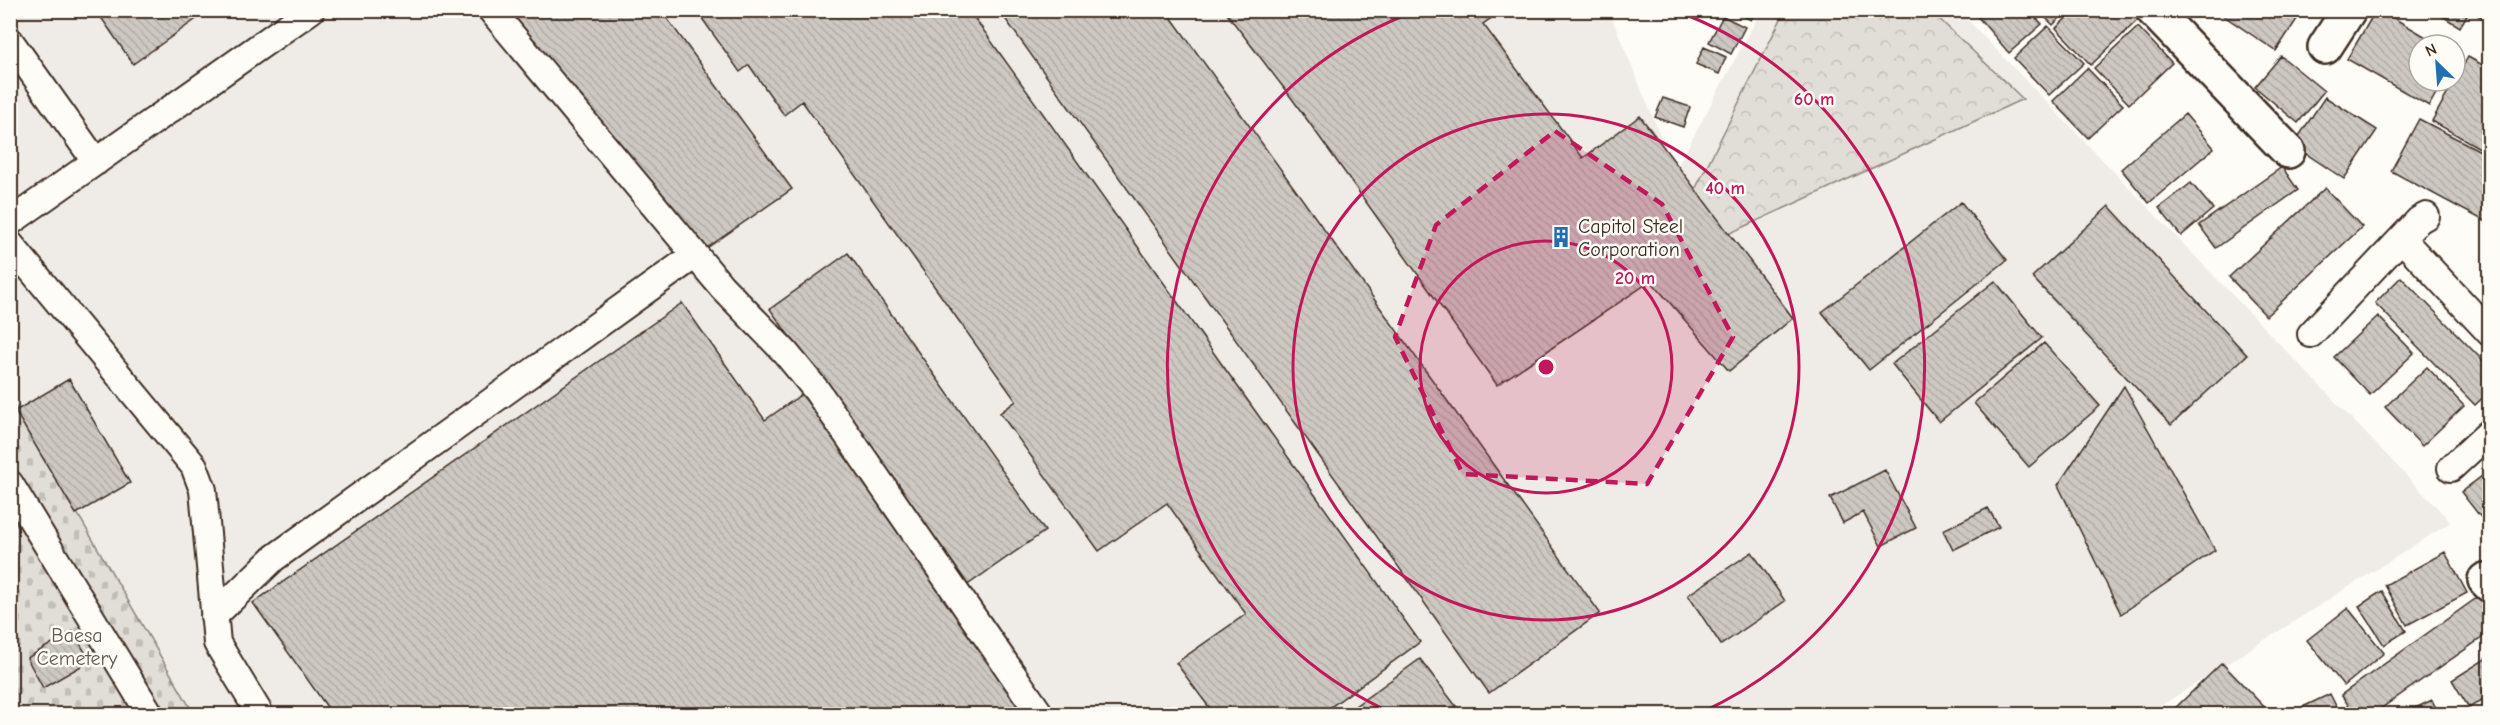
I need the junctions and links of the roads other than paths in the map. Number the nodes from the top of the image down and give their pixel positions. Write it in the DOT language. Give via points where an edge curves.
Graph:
graph roads {
  1 [pos="311,10"];
  2 [pos="491,10"];
  3 [pos="2153,10"];
  4 [pos="2349,10"];
  5 [pos="10,41"];
  6 [pos="2325,47"];
  7 [pos="2288,151"];
  8 [pos="96,162"];
  9 [pos="2426,216"];
  10 [pos="10,222"];
  11 [pos="2402,239"];
  12 [pos="10,244"];
  13 [pos="696,255"];
  14 [pos="2490,333"];
  15 [pos="2311,334"];
  16 [pos="2490,432"];
  17 [pos="2451,468"];
  18 [pos="10,484"];
  19 [pos="214,616"];
  20 [pos="150,714"];
  21 [pos="260,714"];
  22 [pos="1040,714"];
  1 -- 8 [label="lane"];
  2 -- 13 [label="lane"];
  3 -- 7 [label="street"];
  4 -- 6 [label="street"];
  5 -- 8 [label="lane"];
  8 -- 10 [label="lane"];
  9 -- 11 [label="lane"];
  11 -- 14 [label="lane"];
  11 -- 15 [label="lane"];
  12 -- 19 [label="lane" via="194,466 203,490"];
  13 -- 19 [label="lane" via="274,558"];
  13 -- 22 [label="lane" via="817,391"];
  16 -- 17 [label="lane"];
  18 -- 20 [label="lane"];
  19 -- 21 [label="lane" via="217,643"];
}
